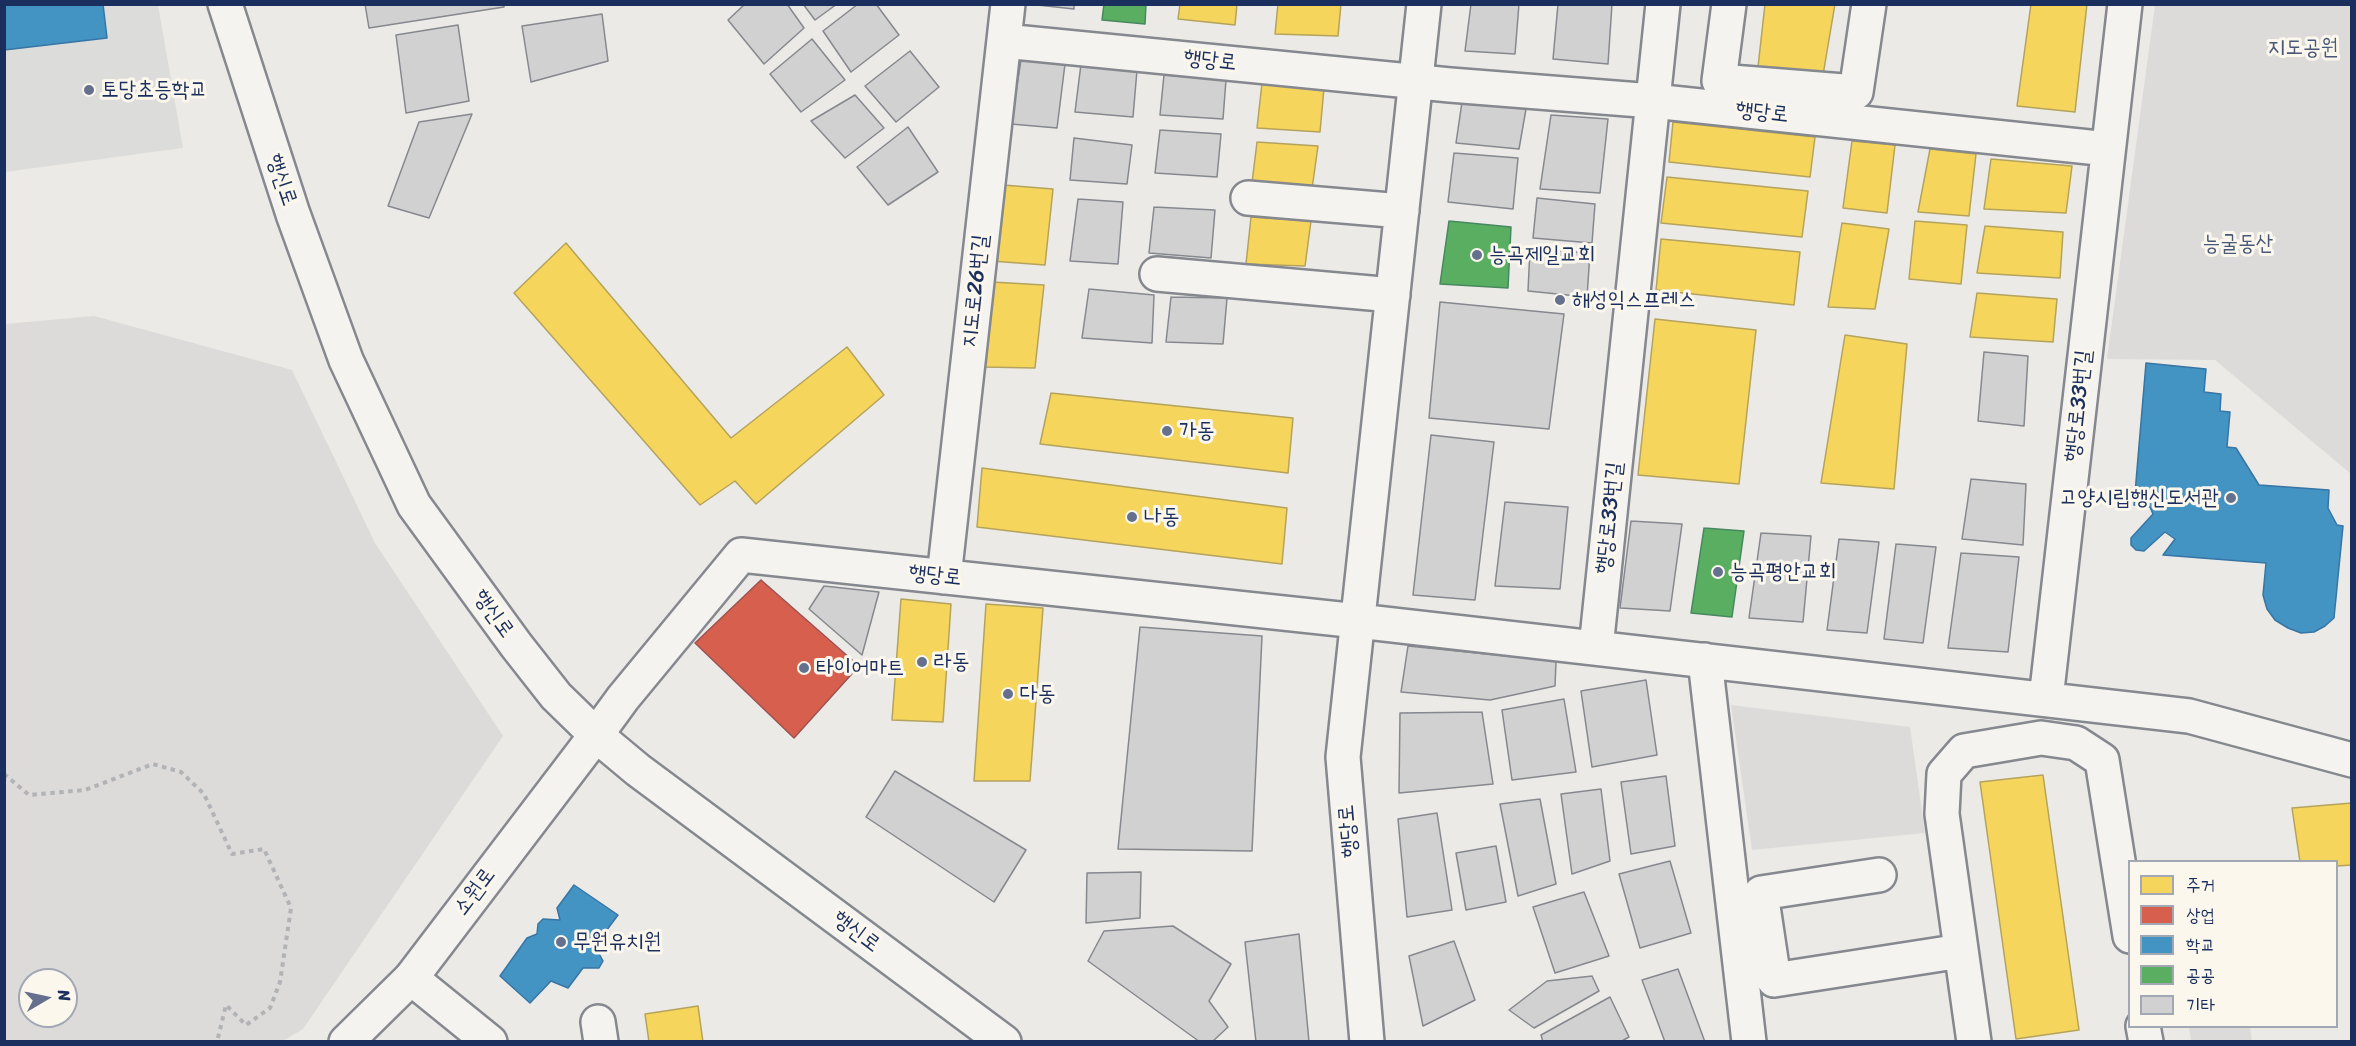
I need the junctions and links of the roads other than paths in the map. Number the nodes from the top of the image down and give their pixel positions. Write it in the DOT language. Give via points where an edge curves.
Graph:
graph roads {
  1 [pos="225,4"];
  2 [pos="1008,4"];
  3 [pos="1424,4"];
  4 [pos="1663,4"];
  5 [pos="1729,4"];
  6 [pos="1869,4"];
  7 [pos="2125,4"];
  8 [pos="1004,41"];
  9 [pos="1416,82"];
  10 [pos="1653,101"];
  11 [pos="2108,149"];
  12 [pos="1248,198"];
  13 [pos="1402,211"];
  14 [pos="1157,274"];
  15 [pos="1393,295"];
  16 [pos="944,577"];
  17 [pos="1358,621"];
  18 [pos="1596,648"];
  19 [pos="1705,660"];
  20 [pos="2046,699"];
  21 [pos="596,735"];
  22 [pos="2352,760"];
  23 [pos="1879,875"];
  24 [pos="2128,923"];
  25 [pos="1961,951"];
  26 [pos="411,978"];
  27 [pos="480,1040"];
  28 [pos="346,1041"];
  29 [pos="1004,1041"];
  30 [pos="1367,1041"];
  31 [pos="1749,1041"];
  32 [pos="1974,1041"];
  1 -- 21 [label="street, 행신로" via="293,214 346,360 414,505 556,696"];
  2 -- 8 [label="street, 지도로26번길"];
  3 -- 9 [label="street, 행당로"];
  4 -- 10 [label="street, 행당로33번길"];
  5 -- 6 [label="street" via="1719,81 1856,92"];
  7 -- 11 [label="street, 행당로33번길"];
  8 -- 9 [label="street, 행당로"];
  8 -- 16 [label="street, 지도로26번길"];
  9 -- 10 [label="street, 행당로"];
  9 -- 13 [label="street, 행당로"];
  10 -- 11 [label="street, 행당로"];
  10 -- 18 [label="street, 행당로33번길"];
  11 -- 20 [label="street, 행당로33번길"];
  12 -- 13 [label="street"];
  13 -- 15 [label="street, 행당로"];
  14 -- 15 [label="street"];
  15 -- 17 [label="street, 행당로"];
  16 -- 17 [label="street, 행당로"];
  16 -- 21 [label="street, 행당로" via="741,555"];
  17 -- 18 [label="street"];
  17 -- 30 [label="street, 행당로" via="1343,757"];
  18 -- 19 [label="street"];
  19 -- 20 [label="street"];
  19 -- 31 [label="street"];
  20 -- 22 [label="street" via="2189,716"];
  21 -- 26 [label="street, 소원로"];
  21 -- 29 [label="street, 행신로"];
  23 -- 25 [label="street" via="1761,893 1774,980"];
  24 -- 25 [label="street" via="2102,759 2076,743 2041,738 1964,751 1944,774 1942,814"];
  25 -- 32 [label="street"];
  26 -- 27 [label="street"];
  26 -- 28 [label="street, 소원로"];
}
